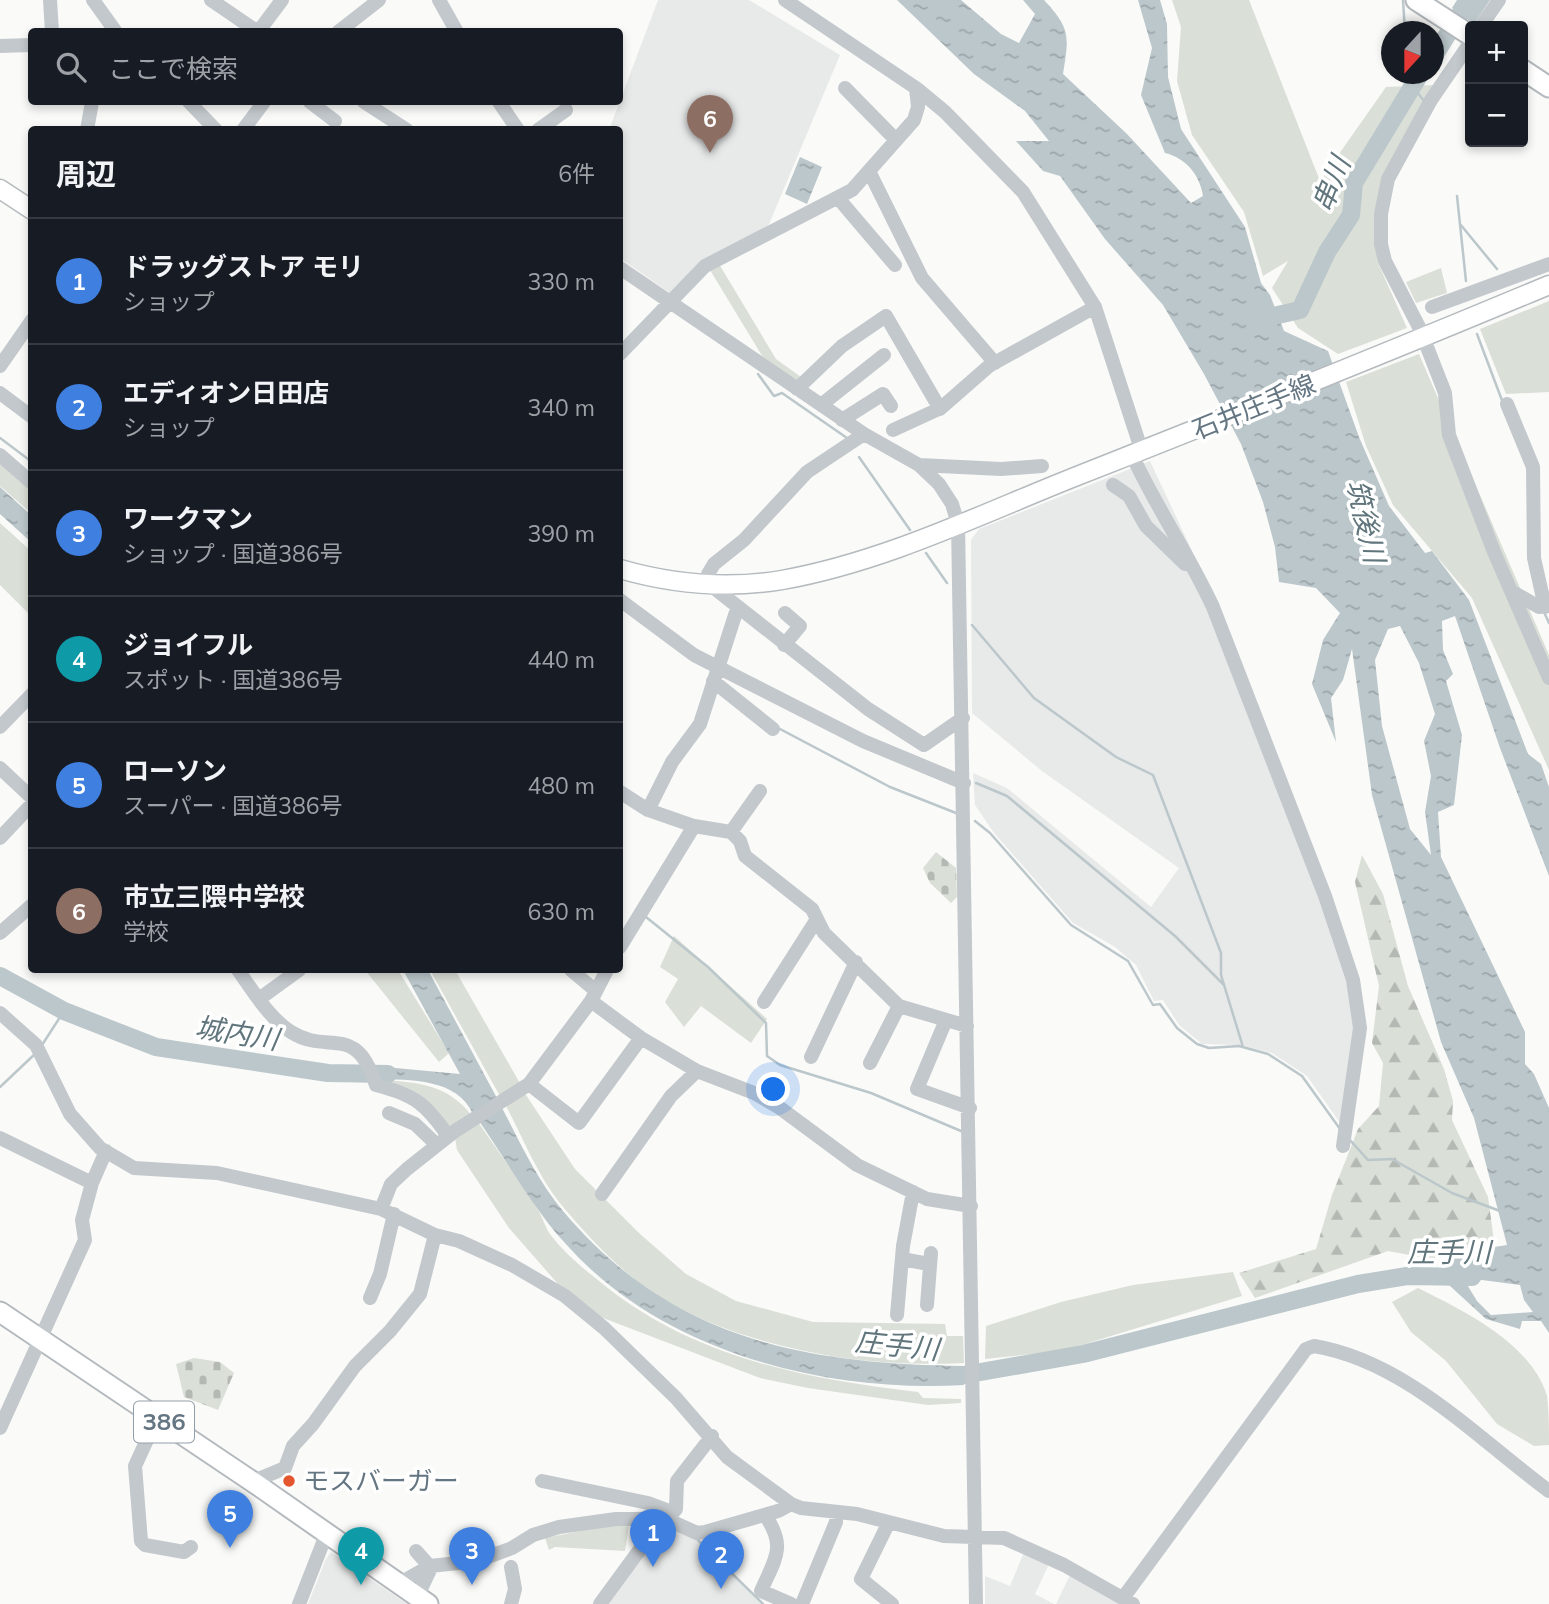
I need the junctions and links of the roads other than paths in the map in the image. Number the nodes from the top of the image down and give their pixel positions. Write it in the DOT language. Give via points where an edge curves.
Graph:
graph roads {
  1 [pos="50,0"];
  2 [pos="93,0"];
  3 [pos="211,0"];
  4 [pos="282,0"];
  5 [pos="379,0"];
  6 [pos="439,0"];
  7 [pos="785,0"];
  8 [pos="1416,0"];
  9 [pos="1499,0"];
  10 [pos="1485,21"];
  11 [pos="51,28"];
  12 [pos="113,28"];
  13 [pos="252,28"];
  14 [pos="261,28"];
  15 [pos="343,28"];
  16 [pos="455,28"];
  17 [pos="1465,32"];
  18 [pos="28,45"];
  19 [pos="0,46"];
  20 [pos="1465,51"];
  21 [pos="1528,73"];
  22 [pos="1549,87"];
  23 [pos="845,88"];
  24 [pos="916,88"];
  25 [pos="91,105"];
  26 [pos="192,105"];
  27 [pos="262,105"];
  28 [pos="314,105"];
  29 [pos="369,105"];
  30 [pos="501,105"];
  31 [pos="566,110"];
  32 [pos="335,121"];
  33 [pos="88,126"];
  34 [pos="212,126"];
  35 [pos="246,126"];
  36 [pos="401,126"];
  37 [pos="515,126"];
  38 [pos="544,126"];
  39 [pos="896,141"];
  40 [pos="869,171"];
  41 [pos="0,189"];
  42 [pos="838,198"];
  43 [pos="28,207"];
  44 [pos="1549,264"];
  45 [pos="895,265"];
  46 [pos="623,270"];
  47 [pos="1549,285"];
  48 [pos="669,302"];
  49 [pos="1094,307"];
  50 [pos="1432,307"];
  51 [pos="28,326"];
  52 [pos="1417,340"];
  53 [pos="623,351"];
  54 [pos="884,355"];
  55 [pos="995,363"];
  56 [pos="0,366"];
  57 [pos="797,389"];
  58 [pos="0,393"];
  59 [pos="1507,404"];
  60 [pos="821,405"];
  61 [pos="891,405"];
  62 [pos="940,409"];
  63 [pos="28,414"];
  64 [pos="842,420"];
  65 [pos="893,430"];
  66 [pos="864,434"];
  67 [pos="1143,451"];
  68 [pos="0,455"];
  69 [pos="919,465"];
  70 [pos="1042,466"];
  71 [pos="28,480"];
  72 [pos="1113,485"];
  73 [pos="958,524"];
  74 [pos="623,570"];
  75 [pos="1200,580"];
  76 [pos="709,584"];
  77 [pos="1511,591"];
  78 [pos="623,602"];
  79 [pos="1544,607"];
  80 [pos="737,610"];
  81 [pos="785,613"];
  82 [pos="784,645"];
  83 [pos="717,666"];
  84 [pos="1549,678"];
  85 [pos="713,681"];
  86 [pos="28,698"];
  87 [pos="963,718"];
  88 [pos="0,727"];
  89 [pos="773,729"];
  90 [pos="916,754"];
  91 [pos="0,768"];
  92 [pos="964,783"];
  93 [pos="760,791"];
  94 [pos="28,794"];
  95 [pos="623,794"];
  96 [pos="28,808"];
  97 [pos="648,810"];
  98 [pos="694,826"];
  99 [pos="731,832"];
  100 [pos="0,838"];
  101 [pos="28,908"];
  102 [pos="817,919"];
  103 [pos="0,933"];
  104 [pos="623,942"];
  105 [pos="856,962"];
  106 [pos="240,973"];
  107 [pos="295,973"];
  108 [pos="574,973"];
  109 [pos="605,973"];
  110 [pos="593,996"];
  111 [pos="259,999"];
  112 [pos="764,1002"];
  113 [pos="899,1006"];
  114 [pos="0,1013"];
  115 [pos="946,1020"];
  116 [pos="967,1026"];
  117 [pos="641,1038"];
  118 [pos="811,1057"];
  119 [pos="870,1063"];
  120 [pos="697,1071"];
  121 [pos="524,1088"];
  122 [pos="970,1108"];
  123 [pos="389,1113"];
  124 [pos="447,1137"];
  125 [pos="0,1138"];
  126 [pos="1343,1146"];
  127 [pos="106,1151"];
  128 [pos="92,1183"];
  129 [pos="913,1192"];
  130 [pos="602,1194"];
  131 [pos="971,1206"];
  132 [pos="387,1212"];
  133 [pos="435,1236"];
  134 [pos="902,1259"];
  135 [pos="370,1298"];
  136 [pos="927,1305"];
  137 [pos="0,1312"];
  138 [pos="897,1315"];
  139 [pos="41,1341"];
  140 [pos="156,1418"];
  141 [pos="0,1428"];
  142 [pos="712,1436"];
  143 [pos="542,1481"];
  144 [pos="256,1484"];
  145 [pos="1549,1491"];
  146 [pos="791,1504"];
  147 [pos="836,1512"];
  148 [pos="765,1515"];
  149 [pos="667,1519"];
  150 [pos="889,1522"];
  151 [pos="326,1535"];
  152 [pos="976,1540"];
  153 [pos="191,1547"];
  154 [pos="416,1551"];
  155 [pos="510,1567"];
  156 [pos="431,1569"];
  157 [pos="398,1584"];
  158 [pos="422,1600"];
  159 [pos="1128,1601"];
  160 [pos="299,1604"];
  161 [pos="511,1604"];
  162 [pos="600,1604"];
  163 [pos="792,1604"];
  164 [pos="802,1604"];
  165 [pos="892,1604"];
  166 [pos="976,1604"];
  1 -- 11 [label="street"];
  2 -- 12 [label="street"];
  3 -- 13 [label="street"];
  4 -- 14 [label="street"];
  5 -- 15 [label="street"];
  6 -- 16 [label="street"];
  7 -- 24 [label="street"];
  8 -- 17 [label="highway"];
  9 -- 10 [label="street"];
  18 -- 19 [label="street"];
  20 -- 52 [label="street" via="1406,142 1388,179 1381,214 1385,261"];
  21 -- 22 [label="highway"];
  23 -- 39 [label="street"];
  24 -- 39 [label="street" via="914,120"];
  24 -- 49 [label="street" via="1023,192"];
  25 -- 33 [label="street"];
  26 -- 34 [label="street"];
  27 -- 35 [label="street"];
  28 -- 32 [label="street"];
  29 -- 36 [label="street"];
  30 -- 37 [label="street"];
  31 -- 38 [label="street"];
  39 -- 40 [label="street"];
  40 -- 42 [label="street"];
  40 -- 55 [label="street" via="922,278"];
  41 -- 43 [label="main road"];
  42 -- 45 [label="street"];
  42 -- 48 [label="street" via="705,266"];
  44 -- 50 [label="street"];
  46 -- 48 [label="street"];
  47 -- 52 [label="main road, 石井庄手線"];
  48 -- 53 [label="street"];
  48 -- 57 [label="street"];
  49 -- 55 [label="street"];
  49 -- 67 [label="street"];
  51 -- 56 [label="street"];
  52 -- 67 [label="main road, 石井庄手線"];
  52 -- 77 [label="street" via="1445,393 1449,435"];
  54 -- 60 [label="street"];
  55 -- 62 [label="street"];
  57 -- 60 [label="street"];
  57 -- 62 [label="street" via="842,346 886,316"];
  58 -- 63 [label="street"];
  59 -- 79 [label="street" via="1533,467 1534,558"];
  60 -- 64 [label="street"];
  61 -- 64 [label="street" via="883,394"];
  62 -- 65 [label="street"];
  64 -- 66 [label="street"];
  66 -- 69 [label="street"];
  66 -- 76 [label="street" via="807,472 744,540 714,564"];
  67 -- 73 [label="main road, 石井庄手線"];
  67 -- 75 [label="street" via="1156,505"];
  68 -- 71 [label="street"];
  69 -- 70 [label="street"];
  69 -- 73 [label="street" via="939,484"];
  72 -- 75 [label="street" via="1129,496 1146,526"];
  73 -- 76 [label="main road, 石井庄手線" via="835,567 771,581"];
  73 -- 87 [label="street"];
  74 -- 76 [label="main road, 石井庄手線"];
  75 -- 126 [label="street" via="1282,784 1353,980 1360,1028"];
  76 -- 80 [label="street"];
  77 -- 79 [label="street"];
  77 -- 84 [label="street"];
  78 -- 83 [label="street" via="694,655"];
  80 -- 82 [label="street"];
  80 -- 83 [label="street"];
  81 -- 82 [label="street" via="800,626"];
  82 -- 90 [label="street" via="868,709"];
  83 -- 85 [label="street"];
  83 -- 90 [label="street"];
  85 -- 89 [label="street"];
  85 -- 97 [label="street" via="700,724 672,762"];
  86 -- 88 [label="street"];
  87 -- 90 [label="street"];
  87 -- 92 [label="street"];
  90 -- 92 [label="street"];
  91 -- 94 [label="street"];
  92 -- 116 [label="street"];
  93 -- 99 [label="street"];
  95 -- 97 [label="street"];
  96 -- 100 [label="street"];
  97 -- 98 [label="street"];
  98 -- 99 [label="street"];
  98 -- 104 [label="street"];
  99 -- 102 [label="street" via="746,856 789,888"];
  101 -- 103 [label="street"];
  102 -- 105 [label="street" via="824,933"];
  102 -- 112 [label="street"];
  105 -- 113 [label="street"];
  105 -- 118 [label="street"];
  106 -- 111 [label="street"];
  107 -- 111 [label="street"];
  108 -- 110 [label="street"];
  109 -- 110 [label="street"];
  110 -- 117 [label="street"];
  110 -- 121 [label="street"];
  111 -- 124 [label="street" via="294,1034 345,1042 370,1065 376,1086 417,1099 429,1108"];
  113 -- 115 [label="street"];
  113 -- 119 [label="street"];
  114 -- 127 [label="street" via="38,1049 71,1114"];
  115 -- 116 [label="street"];
  115 -- 122 [label="street" via="917,1089"];
  116 -- 122 [label="street"];
  117 -- 120 [label="street"];
  117 -- 121 [label="street" via="579,1123"];
  120 -- 129 [label="street" via="754,1093 857,1165"];
  120 -- 130 [label="street" via="671,1096"];
  121 -- 124 [label="street"];
  122 -- 131 [label="street"];
  123 -- 124 [label="street"];
  124 -- 132 [label="street" via="391,1184"];
  125 -- 128 [label="street"];
  127 -- 128 [label="street"];
  127 -- 132 [label="street" via="134,1168 217,1173"];
  128 -- 139 [label="street" via="82,1220 85,1237"];
  129 -- 131 [label="street"];
  129 -- 134 [label="street"];
  131 -- 152 [label="street"];
  132 -- 133 [label="street"];
  132 -- 135 [label="street" via="380,1274"];
  133 -- 142 [label="street" via="459,1241 512,1265 565,1296 604,1328"];
  133 -- 144 [label="street" via="420,1294 355,1366 293,1446 285,1468"];
  134 -- 136 [label="street" via="930,1258"];
  134 -- 138 [label="street"];
  137 -- 139 [label="highway, 386"];
  139 -- 140 [label="highway, 386"];
  139 -- 141 [label="street"];
  140 -- 144 [label="highway, 386"];
  140 -- 153 [label="street" via="135,1466 141,1541 184,1552"];
  142 -- 146 [label="street" via="727,1457"];
  142 -- 149 [label="street" via="677,1481 676,1509"];
  143 -- 149 [label="street" via="648,1503"];
  144 -- 151 [label="highway, 386"];
  145 -- 159 [label="street" via="1464,1423 1398,1380 1368,1363 1314,1346 1306,1349"];
  146 -- 147 [label="street"];
  146 -- 148 [label="street"];
  147 -- 150 [label="street"];
  147 -- 164 [label="street"];
  148 -- 149 [label="street" via="697,1533"];
  148 -- 163 [label="street" via="776,1530 779,1545 761,1591"];
  149 -- 156 [label="street" via="615,1519 559,1527 477,1561"];
  149 -- 162 [label="street"];
  150 -- 152 [label="street"];
  150 -- 165 [label="street" via="861,1578"];
  151 -- 157 [label="highway, 386"];
  151 -- 160 [label="street"];
  152 -- 159 [label="street" via="1004,1538 1027,1547"];
  152 -- 166 [label="street"];
  154 -- 156 [label="street"];
  155 -- 161 [label="street" via="515,1588"];
  156 -- 157 [label="street"];
  156 -- 158 [label="street"];
  157 -- 158 [label="highway, 386"];
}
